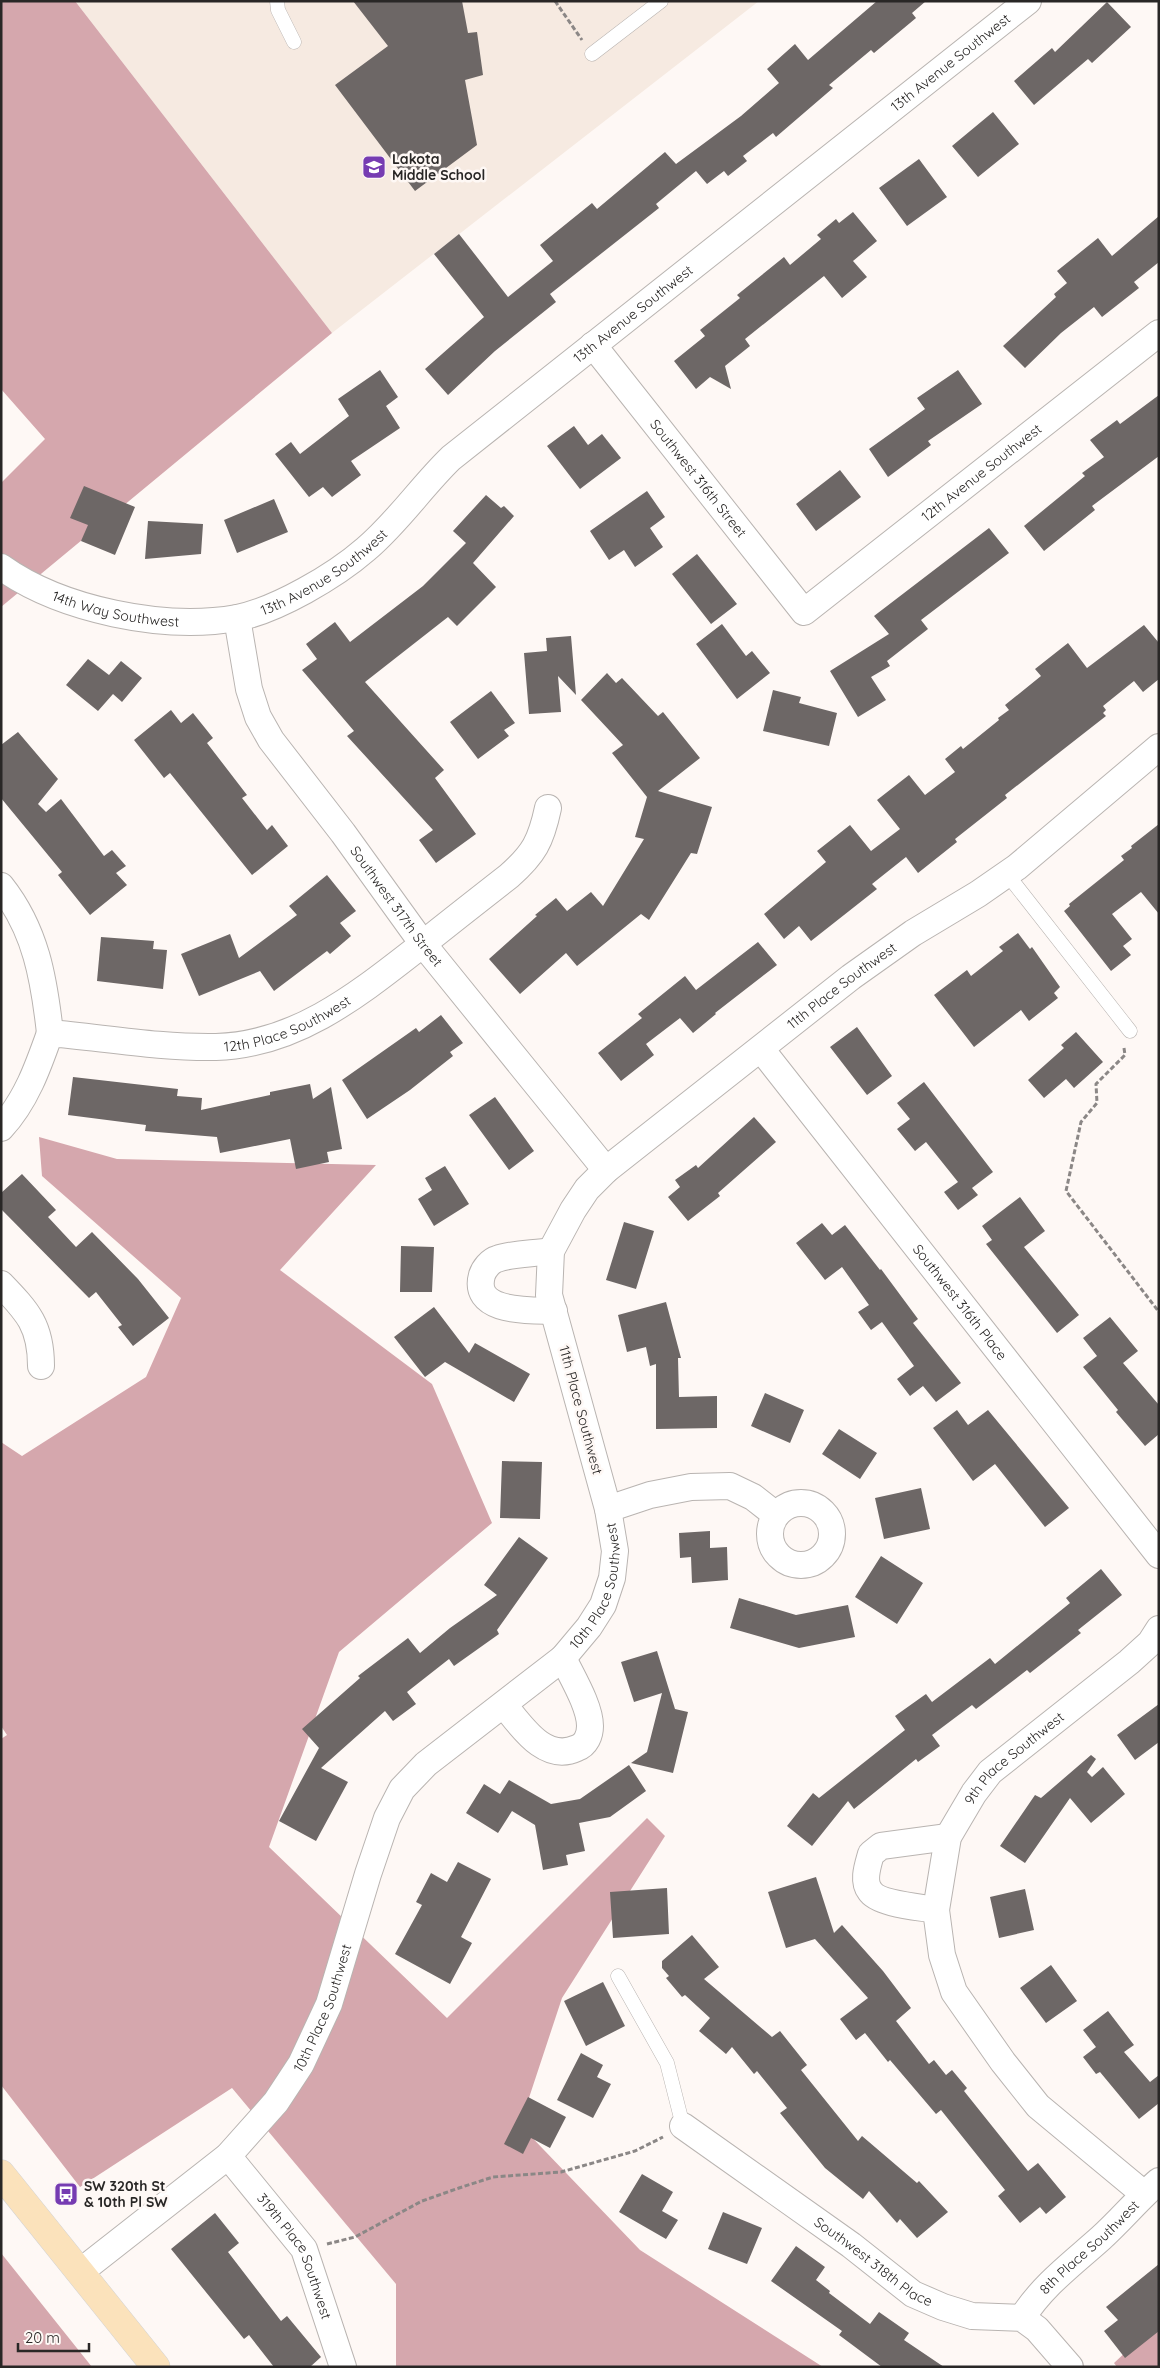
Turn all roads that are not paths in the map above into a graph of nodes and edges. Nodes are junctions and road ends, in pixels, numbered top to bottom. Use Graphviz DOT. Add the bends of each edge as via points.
graph roads {
  1 [pos="276,1"];
  2 [pos="661,1"];
  3 [pos="1028,1"];
  4 [pos="294,42"];
  5 [pos="592,54"];
  6 [pos="1159,333"];
  7 [pos="593,345"];
  8 [pos="1,567"];
  9 [pos="804,612"];
  10 [pos="237,618"];
  11 [pos="1159,747"];
  12 [pos="548,808"];
  13 [pos="1007,874"];
  14 [pos="1,886"];
  15 [pos="423,944"];
  16 [pos="50,1033"];
  17 [pos="1126,1036"];
  18 [pos="762,1049"];
  19 [pos="1,1128"];
  20 [pos="606,1170"];
  21 [pos="551,1251"];
  22 [pos="1,1284"];
  23 [pos="554,1311"];
  24 [pos="42,1366"];
  25 [pos="608,1509"];
  26 [pos="776,1515"];
  27 [pos="1159,1555"];
  28 [pos="1156,1640"];
  29 [pos="563,1658"];
  30 [pos="504,1705"];
  31 [pos="948,1838"];
  32 [pos="936,1910"];
  33 [pos="618,1976"];
  34 [pos="683,2126"];
  35 [pos="228,2156"];
  36 [pos="1,2174"];
  37 [pos="1151,2188"];
  38 [pos="80,2272"];
  39 [pos="1022,2318"];
  40 [pos="156,2367"];
  41 [pos="343,2367"];
  42 [pos="1070,2367"];
  1 -- 4 [label="lane"];
  2 -- 5 [label="lane"];
  3 -- 7 [label="street, 13th Avenue Southwest"];
  6 -- 9 [label="street, 12th Avenue Southwest"];
  7 -- 9 [label="street, Southwest 316th Street"];
  7 -- 10 [label="street, 13th Avenue Southwest" via="451,458 407,509 365,550 312,587"];
  8 -- 10 [label="street, 14th Way Southwest" via="56,598 102,610 144,618"];
  10 -- 15 [label="street, Southwest 317th Street" via="249,689 258,717 271,740 343,832"];
  11 -- 13 [label="street, 11th Place Southwest"];
  12 -- 15 [label="street, 12th Place Southwest" via="539,842 528,858"];
  13 -- 17 [label="lane"];
  13 -- 18 [label="street, 11th Place Southwest" via="913,932"];
  14 -- 16 [label="street" via="14,902 38,956"];
  15 -- 16 [label="street, 12th Place Southwest" via="336,1008 306,1025 275,1036 217,1047"];
  15 -- 20 [label="street, Southwest 317th Street"];
  16 -- 19 [label="street" via="34,1078"];
  18 -- 20 [label="street, 11th Place Southwest"];
  18 -- 27 [label="street, Southwest 316th Place"];
  20 -- 21 [label="street, 11th Place Southwest" via="573,1210"];
  21 -- 23 [label="street, 11th Place Southwest" via="549,1295"];
  21 -- 23 [label="street" via="496,1259 485,1268 481,1286 485,1295 504,1309"];
  22 -- 24 [label="street" via="33,1323 41,1343"];
  23 -- 25 [label="street, 11th Place Southwest"];
  25 -- 26 [label="street" via="691,1486 730,1486 753,1496"];
  25 -- 29 [label="street, 10th Place Southwest" via="615,1551 612,1578 589,1627"];
  28 -- 31 [label="street, 9th Place Southwest" via="990,1772"];
  29 -- 30 [label="street, 10th Place Southwest"];
  29 -- 30 [label="street, 10th Place Southwest" via="589,1716 588,1740 579,1748 555,1752 547,1748 531,1738"];
  30 -- 35 [label="street, 10th Place Southwest" via="426,1764 402,1789 387,1818 329,2004 301,2064 276,2102"];
  31 -- 32 [label="street, 9th Place Southwest"];
  31 -- 32 [label="street" via="881,1846 871,1854 866,1875 869,1891 880,1899"];
  32 -- 37 [label="street, 9th Place Southwest" via="942,1955 954,1992 997,2055 1038,2106"];
  33 -- 34 [label="lane" via="668,2063"];
  34 -- 39 [label="street, Southwest 318th Place" via="851,2245 913,2294 943,2308 972,2316"];
  35 -- 38 [label="street, 10th Place Southwest"];
  35 -- 41 [label="street, 319th Place Southwest" via="304,2249"];
  36 -- 38 [label="main road"];
  37 -- 39 [label="street, 8th Place Southwest" via="1102,2238 1035,2297"];
  38 -- 40 [label="main road"];
  39 -- 42 [label="street" via="1037,2329"];
}
